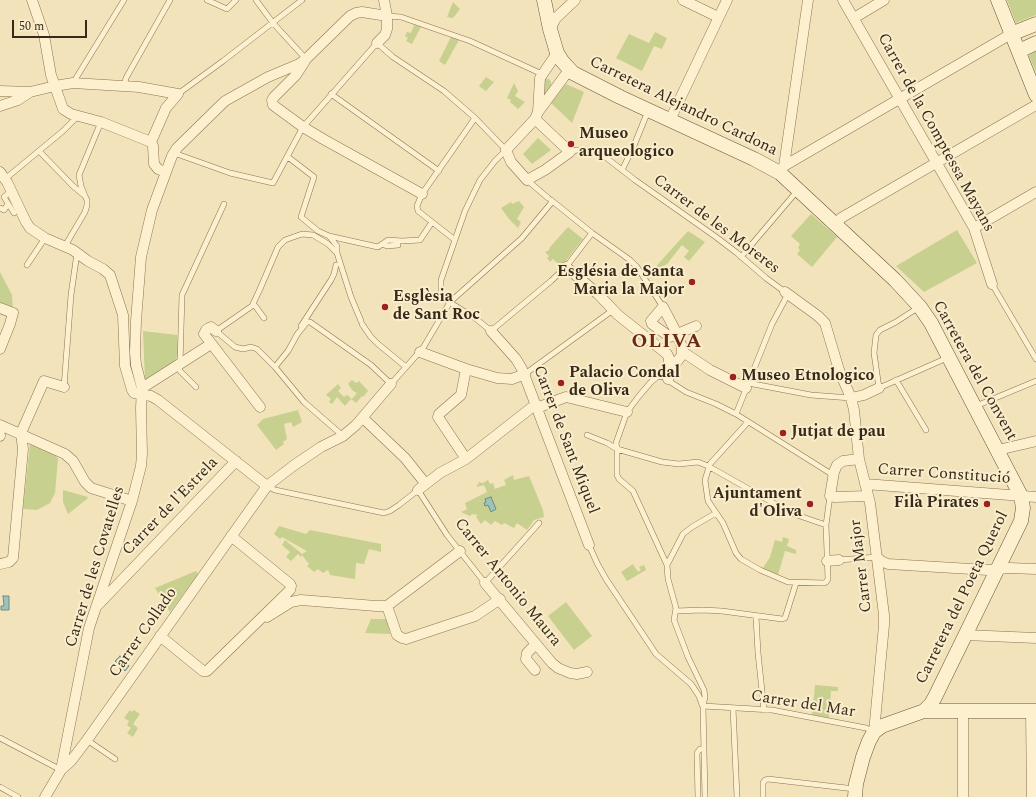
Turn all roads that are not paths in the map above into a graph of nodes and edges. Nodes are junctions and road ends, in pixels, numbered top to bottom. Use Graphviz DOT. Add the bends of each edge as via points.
graph roads {
  1 [pos="32,0"];
  2 [pos="124,0"];
  3 [pos="170,0"];
  4 [pos="207,0"];
  5 [pos="236,0"];
  6 [pos="256,0"];
  7 [pos="302,0"];
  8 [pos="384,0"];
  9 [pos="544,0"];
  10 [pos="575,0"];
  11 [pos="683,0"];
  12 [pos="727,0"];
  13 [pos="808,0"];
  14 [pos="843,0"];
  15 [pos="884,0"];
  16 [pos="998,0"];
  17 [pos="387,16"];
  18 [pos="718,17"];
  19 [pos="854,18"];
  20 [pos="274,23"];
  21 [pos="1036,24"];
  22 [pos="550,29"];
  23 [pos="1011,34"];
  24 [pos="377,43"];
  25 [pos="1036,43"];
  26 [pos="1019,51"];
  27 [pos="557,53"];
  28 [pos="306,60"];
  29 [pos="569,70"];
  30 [pos="542,74"];
  31 [pos="561,81"];
  32 [pos="73,83"];
  33 [pos="54,86"];
  34 [pos="124,86"];
  35 [pos="0,91"];
  36 [pos="30,92"];
  37 [pos="178,94"];
  38 [pos="332,94"];
  39 [pos="1036,95"];
  40 [pos="899,98"];
  41 [pos="1036,105"];
  42 [pos="0,106"];
  43 [pos="648,110"];
  44 [pos="79,116"];
  45 [pos="536,116"];
  46 [pos="475,118"];
  47 [pos="670,120"];
  48 [pos="101,122"];
  49 [pos="303,127"];
  50 [pos="151,142"];
  51 [pos="506,150"];
  52 [pos="39,151"];
  53 [pos="570,152"];
  54 [pos="174,153"];
  55 [pos="288,157"];
  56 [pos="936,162"];
  57 [pos="782,169"];
  58 [pos="622,170"];
  59 [pos="439,171"];
  60 [pos="166,172"];
  61 [pos="3,176"];
  62 [pos="527,180"];
  63 [pos="799,190"];
  64 [pos="11,191"];
  65 [pos="1036,192"];
  66 [pos="422,194"];
  67 [pos="85,196"];
  68 [pos="550,200"];
  69 [pos="8,204"];
  70 [pos="224,204"];
  71 [pos="0,208"];
  72 [pos="14,213"];
  73 [pos="432,222"];
  74 [pos="836,224"];
  75 [pos="974,228"];
  76 [pos="592,233"];
  77 [pos="329,236"];
  78 [pos="46,238"];
  79 [pos="455,240"];
  80 [pos="382,244"];
  81 [pos="65,246"];
  82 [pos="398,246"];
  83 [pos="77,253"];
  84 [pos="337,253"];
  85 [pos="741,257"];
  86 [pos="27,265"];
  87 [pos="336,265"];
  88 [pos="566,267"];
  89 [pos="992,284"];
  90 [pos="787,293"];
  91 [pos="450,302"];
  92 [pos="253,304"];
  93 [pos="663,307"];
  94 [pos="920,307"];
  95 [pos="0,308"];
  96 [pos="613,310"];
  97 [pos="264,318"];
  98 [pos="696,326"];
  99 [pos="216,331"];
  100 [pos="491,331"];
  101 [pos="677,334"];
  102 [pos="296,336"];
  103 [pos="211,344"];
  104 [pos="0,349"];
  105 [pos="420,352"];
  106 [pos="683,352"];
  107 [pos="949,357"];
  108 [pos="1036,359"];
  109 [pos="178,365"];
  110 [pos="406,366"];
  111 [pos="275,367"];
  112 [pos="466,369"];
  113 [pos="525,374"];
  114 [pos="668,376"];
  115 [pos="896,380"];
  116 [pos="1036,381"];
  117 [pos="392,384"];
  118 [pos="747,386"];
  119 [pos="64,387"];
  120 [pos="196,387"];
  121 [pos="879,388"];
  122 [pos="142,391"];
  123 [pos="851,398"];
  124 [pos="537,407"];
  125 [pos="975,407"];
  126 [pos="260,408"];
  127 [pos="627,412"];
  128 [pos="736,414"];
  129 [pos="363,418"];
  130 [pos="748,422"];
  131 [pos="0,425"];
  132 [pos="926,430"];
  133 [pos="21,433"];
  134 [pos="587,435"];
  135 [pos="343,436"];
  136 [pos="1036,441"];
  137 [pos="617,449"];
  138 [pos="998,450"];
  139 [pos="466,459"];
  140 [pos="859,459"];
  141 [pos="236,461"];
  142 [pos="708,466"];
  143 [pos="833,475"];
  144 [pos="865,484"];
  145 [pos="267,486"];
  146 [pos="422,486"];
  147 [pos="830,496"];
  148 [pos="868,496"];
  149 [pos="1021,496"];
  150 [pos="1036,497"];
  151 [pos="132,501"];
  152 [pos="716,513"];
  153 [pos="539,523"];
  154 [pos="826,525"];
  155 [pos="231,536"];
  156 [pos="589,545"];
  157 [pos="460,551"];
  158 [pos="877,557"];
  159 [pos="839,560"];
  160 [pos="827,561"];
  161 [pos="0,564"];
  162 [pos="667,565"];
  163 [pos="998,569"];
  164 [pos="1036,569"];
  165 [pos="485,583"];
  166 [pos="796,583"];
  167 [pos="500,599"];
  168 [pos="386,606"];
  169 [pos="95,608"];
  170 [pos="676,611"];
  171 [pos="756,617"];
  172 [pos="260,620"];
  173 [pos="965,635"];
  174 [pos="160,636"];
  175 [pos="1036,638"];
  176 [pos="536,644"];
  177 [pos="535,670"];
  178 [pos="587,672"];
  179 [pos="702,706"];
  180 [pos="733,708"];
  181 [pos="764,710"];
  182 [pos="924,711"];
  183 [pos="962,711"];
  184 [pos="1033,711"];
  185 [pos="874,732"];
  186 [pos="0,738"];
  187 [pos="87,740"];
  188 [pos="703,748"];
  189 [pos="115,759"];
  190 [pos="61,770"];
  191 [pos="0,787"];
  192 [pos="855,793"];
  193 [pos="18,797"];
  194 [pos="45,797"];
  195 [pos="698,797"];
  196 [pos="705,797"];
  197 [pos="736,797"];
  198 [pos="763,797"];
  199 [pos="962,797"];
  200 [pos="1032,797"];
  1 -- 33 [label="street" via="46,39"];
  2 -- 32 [label="lane"];
  3 -- 34 [label="lane" via="126,78"];
  4 -- 5 [label="lane" via="227,9"];
  6 -- 20 [label="lane"];
  7 -- 20 [label="lane"];
  8 -- 17 [label="street"];
  9 -- 22 [label="main road, Carretera Alejandro Cardona"];
  10 -- 22 [label="street" via="556,18"];
  11 -- 18 [label="street"];
  12 -- 18 [label="street"];
  13 -- 57 [label="street"];
  14 -- 19 [label="street, Carrer de la Comptessa Mayans"];
  15 -- 19 [label="street"];
  16 -- 23 [label="main road"];
  17 -- 24 [label="street" via="387,32"];
  17 -- 28 [label="street" via="362,12 353,14"];
  17 -- 30 [label="lane" via="401,17 470,41"];
  18 -- 47 [label="street"];
  19 -- 40 [label="street, Carrer de la Comptessa Mayans"];
  20 -- 28 [label="lane"];
  20 -- 37 [label="lane"];
  21 -- 23 [label="main road"];
  22 -- 27 [label="main road, Carretera Alejandro Cardona"];
  23 -- 26 [label="main road"];
  23 -- 40 [label="street"];
  24 -- 38 [label="lane"];
  24 -- 46 [label="lane" via="393,58 440,88"];
  25 -- 26 [label="main road"];
  26 -- 39 [label="main road"];
  27 -- 29 [label="main road, Carretera Alejandro Cardona"];
  27 -- 30 [label="street"];
  28 -- 49 [label="street" via="296,75 272,100 273,104"];
  28 -- 54 [label="street, Carrer de les Covatelles" via="225,101"];
  29 -- 31 [label="street"];
  29 -- 43 [label="main road, Carretera Alejandro Cardona"];
  30 -- 31 [label="street" via="550,74"];
  30 -- 45 [label="street"];
  31 -- 45 [label="street"];
  32 -- 33 [label="street"];
  32 -- 34 [label="street"];
  33 -- 36 [label="street"];
  33 -- 44 [label="street" via="63,109"];
  34 -- 37 [label="street"];
  35 -- 36 [label="street"];
  36 -- 42 [label="street" via="18,100"];
  37 -- 50 [label="street" via="166,108"];
  38 -- 49 [label="lane"];
  38 -- 59 [label="lane"];
  40 -- 56 [label="street, Carrer de la Comptessa Mayans"];
  40 -- 57 [label="street"];
  41 -- 56 [label="street"];
  43 -- 47 [label="main road, Carretera Alejandro Cardona"];
  43 -- 58 [label="lane"];
  44 -- 48 [label="street"];
  44 -- 52 [label="lane"];
  45 -- 51 [label="street"];
  45 -- 53 [label="street"];
  46 -- 51 [label="lane"];
  46 -- 59 [label="lane"];
  47 -- 57 [label="main road, Carretera Alejandro Cardona" via="747,156"];
  48 -- 50 [label="street"];
  48 -- 67 [label="lane" via="79,175"];
  49 -- 55 [label="lane"];
  49 -- 66 [label="street"];
  50 -- 60 [label="street" via="154,164"];
  51 -- 62 [label="street"];
  51 -- 79 [label="lane" via="476,187"];
  52 -- 61 [label="lane"];
  52 -- 67 [label="lane"];
  53 -- 58 [label="lane, Carrer de les Moreres" via="583,149 595,151"];
  53 -- 62 [label="street"];
  54 -- 55 [label="lane" via="272,184"];
  54 -- 60 [label="street, Carrer de les Covatelles"];
  55 -- 77 [label="lane" via="313,175 314,179 301,217 318,231"];
  56 -- 74 [label="street" via="841,218"];
  56 -- 75 [label="street, Carrer de la Comptessa Mayans"];
  57 -- 63 [label="main road, Carretera del Convent"];
  58 -- 85 [label="lane, Carrer de les Moreres"];
  59 -- 66 [label="lane"];
  60 -- 122 [label="street, Carrer de les Covatelles" via="148,225 141,257 135,352"];
  61 -- 64 [label="street"];
  62 -- 68 [label="lane"];
  63 -- 74 [label="main road, Carretera del Convent"];
  63 -- 85 [label="lane"];
  64 -- 69 [label="lane" via="4,197"];
  64 -- 78 [label="street" via="26,222 32,230"];
  65 -- 75 [label="street"];
  66 -- 73 [label="lane" via="418,211"];
  67 -- 81 [label="lane" via="87,209"];
  68 -- 76 [label="lane"];
  68 -- 91 [label="lane" via="522,238"];
  69 -- 71 [label="lane" via="4,210"];
  69 -- 72 [label="lane"];
  70 -- 109 [label="lane" via="182,295"];
  73 -- 79 [label="lane"];
  73 -- 80 [label="lane" via="420,240 388,240"];
  74 -- 94 [label="main road, Carretera del Convent"];
  75 -- 89 [label="street, Carrer de la Comptessa Mayans"];
  76 -- 88 [label="lane"];
  76 -- 93 [label="lane" via="634,264"];
  77 -- 80 [label="lane" via="378,247"];
  77 -- 84 [label="lane" via="337,246"];
  78 -- 81 [label="street"];
  78 -- 86 [label="lane"];
  79 -- 91 [label="lane" via="440,290"];
  80 -- 82 [label="lane"];
  81 -- 83 [label="street"];
  83 -- 119 [label="lane" via="70,299"];
  83 -- 122 [label="street" via="103,269 112,279 122,315 126,372 134,393"];
  84 -- 92 [label="lane" via="313,235 302,234 285,240 278,246"];
  84 -- 110 [label="lane" via="351,297 371,337"];
  85 -- 90 [label="lane, Carrer de les Moreres"];
  87 -- 102 [label="lane" via="331,280"];
  88 -- 96 [label="street"];
  88 -- 100 [label="lane"];
  89 -- 108 [label="lane"];
  90 -- 118 [label="lane"];
  90 -- 123 [label="street, Carrer Major" via="825,323 839,370"];
  91 -- 100 [label="lane"];
  91 -- 105 [label="lane"];
  92 -- 97 [label="lane"];
  92 -- 99 [label="lane"];
  93 -- 101 [label="street"];
  93 -- 101 [label="street" via="652,319 652,324 670,337"];
  94 -- 107 [label="main road, Carretera del Convent"];
  94 -- 121 [label="lane" via="876,334 874,352"];
  95 -- 104 [label="street" via="13,313"];
  96 -- 113 [label="lane"];
  96 -- 114 [label="street" via="667,354"];
  98 -- 101 [label="street"];
  99 -- 103 [label="street" via="212,327 208,328 204,334"];
  99 -- 111 [label="lane" via="235,347 257,349"];
  100 -- 113 [label="street, Carrer de Sant Miquel" via="516,359"];
  101 -- 106 [label="street"];
  102 -- 111 [label="lane"];
  102 -- 117 [label="lane" via="307,322 310,322 371,365"];
  103 -- 109 [label="street"];
  103 -- 126 [label="street"];
  105 -- 110 [label="lane"];
  105 -- 112 [label="street"];
  106 -- 114 [label="street"];
  106 -- 118 [label="street" via="710,370"];
  107 -- 115 [label="lane"];
  107 -- 125 [label="main road, Carretera del Convent"];
  109 -- 120 [label="lane" via="181,372"];
  109 -- 122 [label="street"];
  110 -- 117 [label="lane"];
  111 -- 135 [label="lane" via="304,402"];
  112 -- 113 [label="street" via="506,379"];
  112 -- 139 [label="street" via="461,395 438,416"];
  113 -- 124 [label="street, Carrer de Sant Miquel"];
  114 -- 127 [label="lane" via="657,377 651,382"];
  114 -- 128 [label="lane" via="672,383 686,392"];
  115 -- 121 [label="lane"];
  115 -- 132 [label="lane"];
  116 -- 125 [label="lane"];
  117 -- 129 [label="street, Carrer Collado"];
  118 -- 123 [label="lane"];
  118 -- 128 [label="lane"];
  119 -- 133 [label="street" via="44,381"];
  121 -- 123 [label="street"];
  122 -- 141 [label="street" via="154,397"];
  122 -- 151 [label="street, Carrer de les Covatelles" via="142,454"];
  123 -- 140 [label="street, Carrer Major"];
  124 -- 127 [label="street" via="568,397"];
  124 -- 139 [label="street" via="528,410"];
  124 -- 156 [label="street, Carrer de Sant Miquel"];
  125 -- 138 [label="main road, Carretera del Convent"];
  127 -- 137 [label="lane" via="616,443"];
  128 -- 130 [label="lane"];
  129 -- 135 [label="street, Carrer Collado"];
  129 -- 146 [label="street" via="402,455"];
  130 -- 142 [label="lane"];
  130 -- 143 [label="lane"];
  131 -- 133 [label="street"];
  133 -- 151 [label="street" via="65,454 73,461 91,488"];
  133 -- 161 [label="street" via="23,449 13,558"];
  134 -- 137 [label="lane"];
  135 -- 145 [label="street, Carrer Collado" via="307,456"];
  136 -- 138 [label="street"];
  137 -- 142 [label="lane" via="667,463 698,462"];
  137 -- 162 [label="lane" via="618,478 632,491"];
  138 -- 149 [label="main road, Carretera del Convent"];
  139 -- 146 [label="street"];
  140 -- 143 [label="street" via="840,463"];
  140 -- 144 [label="street, Carrer Major"];
  141 -- 145 [label="street"];
  141 -- 169 [label="street, Carrer de l'Estrela"];
  142 -- 152 [label="lane" via="704,483 708,501"];
  142 -- 154 [label="lane" via="791,513"];
  143 -- 147 [label="street"];
  144 -- 148 [label="street, Carrer Major"];
  144 -- 149 [label="street, Carrer Constitució"];
  145 -- 146 [label="lane" via="275,490 384,513 399,505"];
  145 -- 155 [label="street, Carrer Collado"];
  146 -- 157 [label="lane, Carrer Antonio Maura" via="447,535"];
  147 -- 148 [label="street"];
  147 -- 154 [label="lane"];
  148 -- 158 [label="street, Carrer Major"];
  149 -- 150 [label="street, Carrer Constitució"];
  149 -- 163 [label="main road, Carretera del Poeta Querol" via="1022,517"];
  151 -- 169 [label="street, Carrer de les Covatelles"];
  152 -- 162 [label="lane" via="683,534"];
  152 -- 166 [label="lane" via="741,559 768,574"];
  153 -- 165 [label="lane"];
  154 -- 160 [label="lane"];
  155 -- 172 [label="street" via="291,586"];
  155 -- 174 [label="street, Carrer Collado"];
  156 -- 179 [label="lane" via="606,579 656,654 691,684"];
  157 -- 165 [label="lane, Carrer Antonio Maura"];
  157 -- 168 [label="street"];
  158 -- 159 [label="lane"];
  158 -- 163 [label="street" via="888,564"];
  158 -- 185 [label="street, Carrer Major" via="884,622"];
  159 -- 160 [label="street"];
  160 -- 166 [label="lane" via="826,582"];
  162 -- 170 [label="lane"];
  163 -- 164 [label="street"];
  163 -- 173 [label="main road, Carretera del Poeta Querol"];
  165 -- 167 [label="street, Carrer Antonio Maura"];
  166 -- 171 [label="lane" via="785,618"];
  167 -- 168 [label="street" via="478,614 406,639 397,635"];
  167 -- 176 [label="street, Carrer Antonio Maura"];
  168 -- 172 [label="street" via="301,600 291,602"];
  169 -- 190 [label="street, Carrer de les Covatelles" via="87,634"];
  170 -- 171 [label="lane" via="732,612"];
  170 -- 179 [label="lane" via="675,622 704,690"];
  171 -- 181 [label="lane"];
  172 -- 174 [label="street" via="207,671 203,671"];
  173 -- 175 [label="street"];
  173 -- 182 [label="main road, Carretera del Poeta Querol" via="935,696"];
  174 -- 187 [label="street, Carrer Collado"];
  176 -- 177 [label="street" via="527,653 526,659"];
  176 -- 178 [label="street, Carrer Antonio Maura" via="552,663 563,671 570,674"];
  179 -- 180 [label="lane, Carrer del Mar"];
  179 -- 188 [label="lane"];
  180 -- 181 [label="lane, Carrer del Mar"];
  180 -- 197 [label="lane"];
  181 -- 185 [label="lane, Carrer del Mar" via="866,728"];
  182 -- 183 [label="main road"];
  182 -- 185 [label="main road" via="882,726"];
  183 -- 184 [label="main road"];
  183 -- 199 [label="street"];
  184 -- 200 [label="street"];
  185 -- 192 [label="main road" via="863,757"];
  186 -- 190 [label="lane"];
  187 -- 189 [label="lane"];
  187 -- 190 [label="street, Carrer Collado"];
  188 -- 195 [label="lane" via="697,753"];
  188 -- 196 [label="lane"];
  190 -- 194 [label="street, Carrer Collado"];
  191 -- 193 [label="lane"];
  192 -- 198 [label="lane" via="768,779 763,783"];
}
